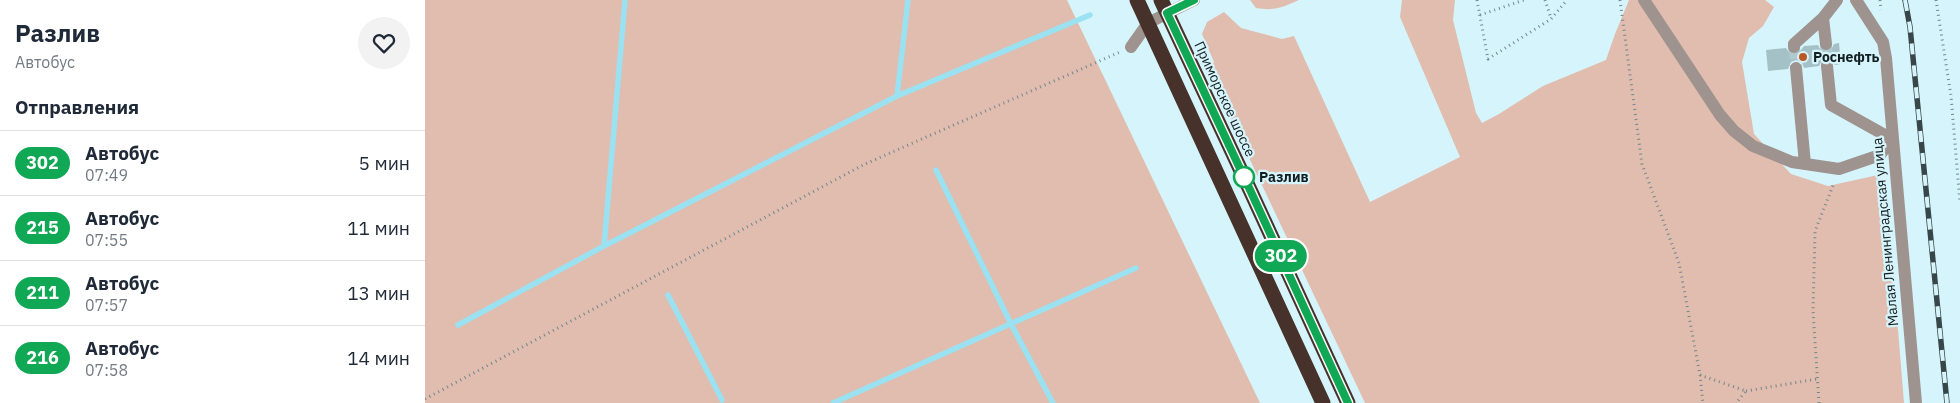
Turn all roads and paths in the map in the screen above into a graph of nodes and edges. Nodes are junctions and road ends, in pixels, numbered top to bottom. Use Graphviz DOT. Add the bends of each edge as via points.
graph roads {
  1 [pos="1137,0"];
  2 [pos="1194,0"];
  3 [pos="1477,0"];
  4 [pos="1524,0"];
  5 [pos="1545,0"];
  6 [pos="1567,0"];
  7 [pos="1620,0"];
  8 [pos="1645,0"];
  9 [pos="1837,0"];
  10 [pos="1856,0"];
  11 [pos="1936,0"];
  12 [pos="1164,7"];
  13 [pos="1480,15"];
  14 [pos="1823,18"];
  15 [pos="1551,19"];
  16 [pos="1148,22"];
  17 [pos="1826,44"];
  18 [pos="1131,47"];
  19 [pos="1794,47"];
  20 [pos="1827,66"];
  21 [pos="1796,68"];
  22 [pos="1892,139"];
  23 [pos="1805,164"];
  24 [pos="1839,169"];
  25 [pos="1960,203"];
  26 [pos="1701,375"];
  27 [pos="1817,379"];
  28 [pos="1745,392"];
  29 [pos="425,399"];
  30 [pos="1323,403"];
  31 [pos="1348,403"];
  32 [pos="1703,403"];
  33 [pos="1736,403"];
  34 [pos="1819,403"];
  35 [pos="1916,403"];
  1 -- 16 [label="highway"];
  2 -- 12 [label="street"];
  3 -- 13 [label="path"];
  4 -- 13 [label="path"];
  5 -- 15 [label="path"];
  6 -- 15 [label="path"];
  7 -- 26 [label="path" via="1642,164 1679,263"];
  8 -- 23 [label="street" via="1734,131 1753,146"];
  9 -- 14 [label="street"];
  10 -- 22 [label="street, Малая Ленинградская улица" via="1883,42"];
  11 -- 25 [label="path" via="1951,96"];
  12 -- 16 [label="street"];
  12 -- 31 [label="highway, Приморское шоссе"];
  13 -- 15 [label="path" via="1488,59"];
  14 -- 17 [label="street"];
  14 -- 19 [label="street"];
  16 -- 18 [label="street"];
  16 -- 30 [label="highway"];
  18 -- 29 [label="path" via="865,164"];
  20 -- 22 [label="street" via="1831,105"];
  21 -- 23 [label="street"];
  22 -- 24 [label="street" via="1880,155"];
  22 -- 35 [label="street, Малая Ленинградская улица"];
  23 -- 24 [label="street"];
  24 -- 27 [label="path" via="1815,231 1813,312"];
  26 -- 28 [label="path"];
  26 -- 32 [label="path"];
  27 -- 28 [label="path"];
  27 -- 34 [label="path"];
  28 -- 33 [label="path"];
}
